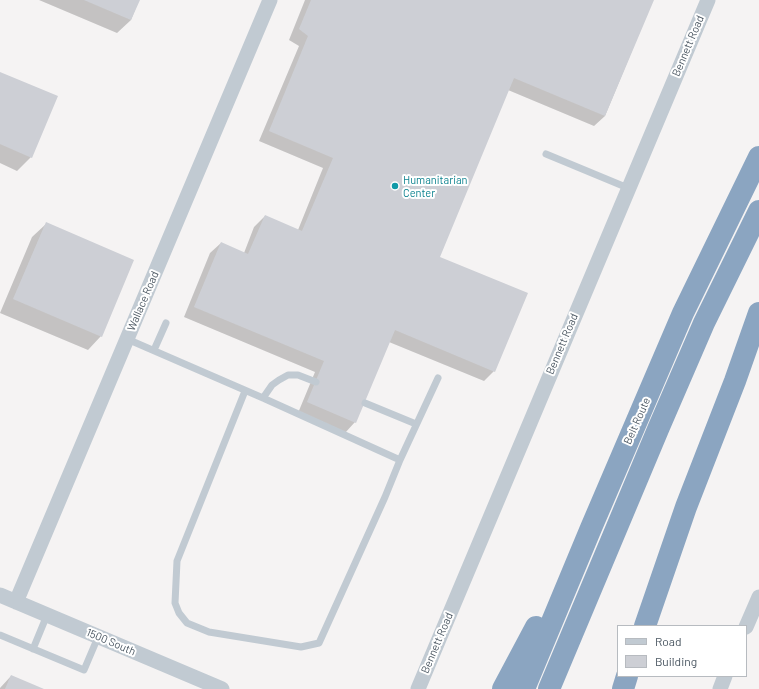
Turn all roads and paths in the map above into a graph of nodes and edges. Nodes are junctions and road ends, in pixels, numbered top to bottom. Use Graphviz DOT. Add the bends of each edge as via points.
graph roads {
  1 [pos="270,0"];
  2 [pos="708,0"];
  3 [pos="546,154"];
  4 [pos="759,157"];
  5 [pos="628,188"];
  6 [pos="759,211"];
  7 [pos="759,313"];
  8 [pos="166,323"];
  9 [pos="127,339"];
  10 [pos="154,350"];
  11 [pos="438,378"];
  12 [pos="316,382"];
  13 [pos="245,391"];
  14 [pos="263,398"];
  15 [pos="365,403"];
  16 [pos="416,424"];
  17 [pos="400,460"];
  18 [pos="591,528"];
  19 [pos="0,595"];
  20 [pos="759,597"];
  21 [pos="16,602"];
  22 [pos="47,615"];
  23 [pos="645,625"];
  24 [pos="747,625"];
  25 [pos="0,635"];
  26 [pos="98,637"];
  27 [pos="33,649"];
  28 [pos="627,677"];
  29 [pos="725,677"];
  30 [pos="222,689"];
  31 [pos="418,689"];
  32 [pos="503,689"];
  33 [pos="524,689"];
  34 [pos="550,689"];
  35 [pos="623,689"];
  36 [pos="720,689"];
  1 -- 9 [label="street, Wallace Road"];
  2 -- 5 [label="street, Bennett Road"];
  3 -- 5 [label="lane"];
  4 -- 18 [label="highway, Belt Route" via="683,314"];
  5 -- 31 [label="street, Bennett Road"];
  6 -- 34 [label="highway, Belt Route" via="701,330"];
  7 -- 23 [label="highway"];
  8 -- 10 [label="lane"];
  9 -- 10 [label="lane"];
  9 -- 21 [label="street, Wallace Road"];
  10 -- 13 [label="lane"];
  11 -- 16 [label="lane"];
  12 -- 14 [label="lane" via="298,375 288,376 272,385"];
  13 -- 14 [label="lane"];
  13 -- 17 [label="lane" via="177,561 175,603 186,623 209,632 301,647 319,643"];
  14 -- 17 [label="lane"];
  15 -- 16 [label="lane"];
  16 -- 17 [label="lane"];
  18 -- 32 [label="highway"];
  18 -- 33 [label="highway, Belt Route"];
  19 -- 21 [label="street, 1500 South"];
  20 -- 24 [label="street"];
  21 -- 22 [label="street, 1500 South"];
  22 -- 26 [label="street, 1500 South"];
  22 -- 27 [label="lane"];
  25 -- 27 [label="lane"];
  26 -- 27 [label="lane" via="84,670"];
  26 -- 30 [label="street, 1500 South"];
  28 -- 35 [label="highway"];
  29 -- 36 [label="street"];
}
